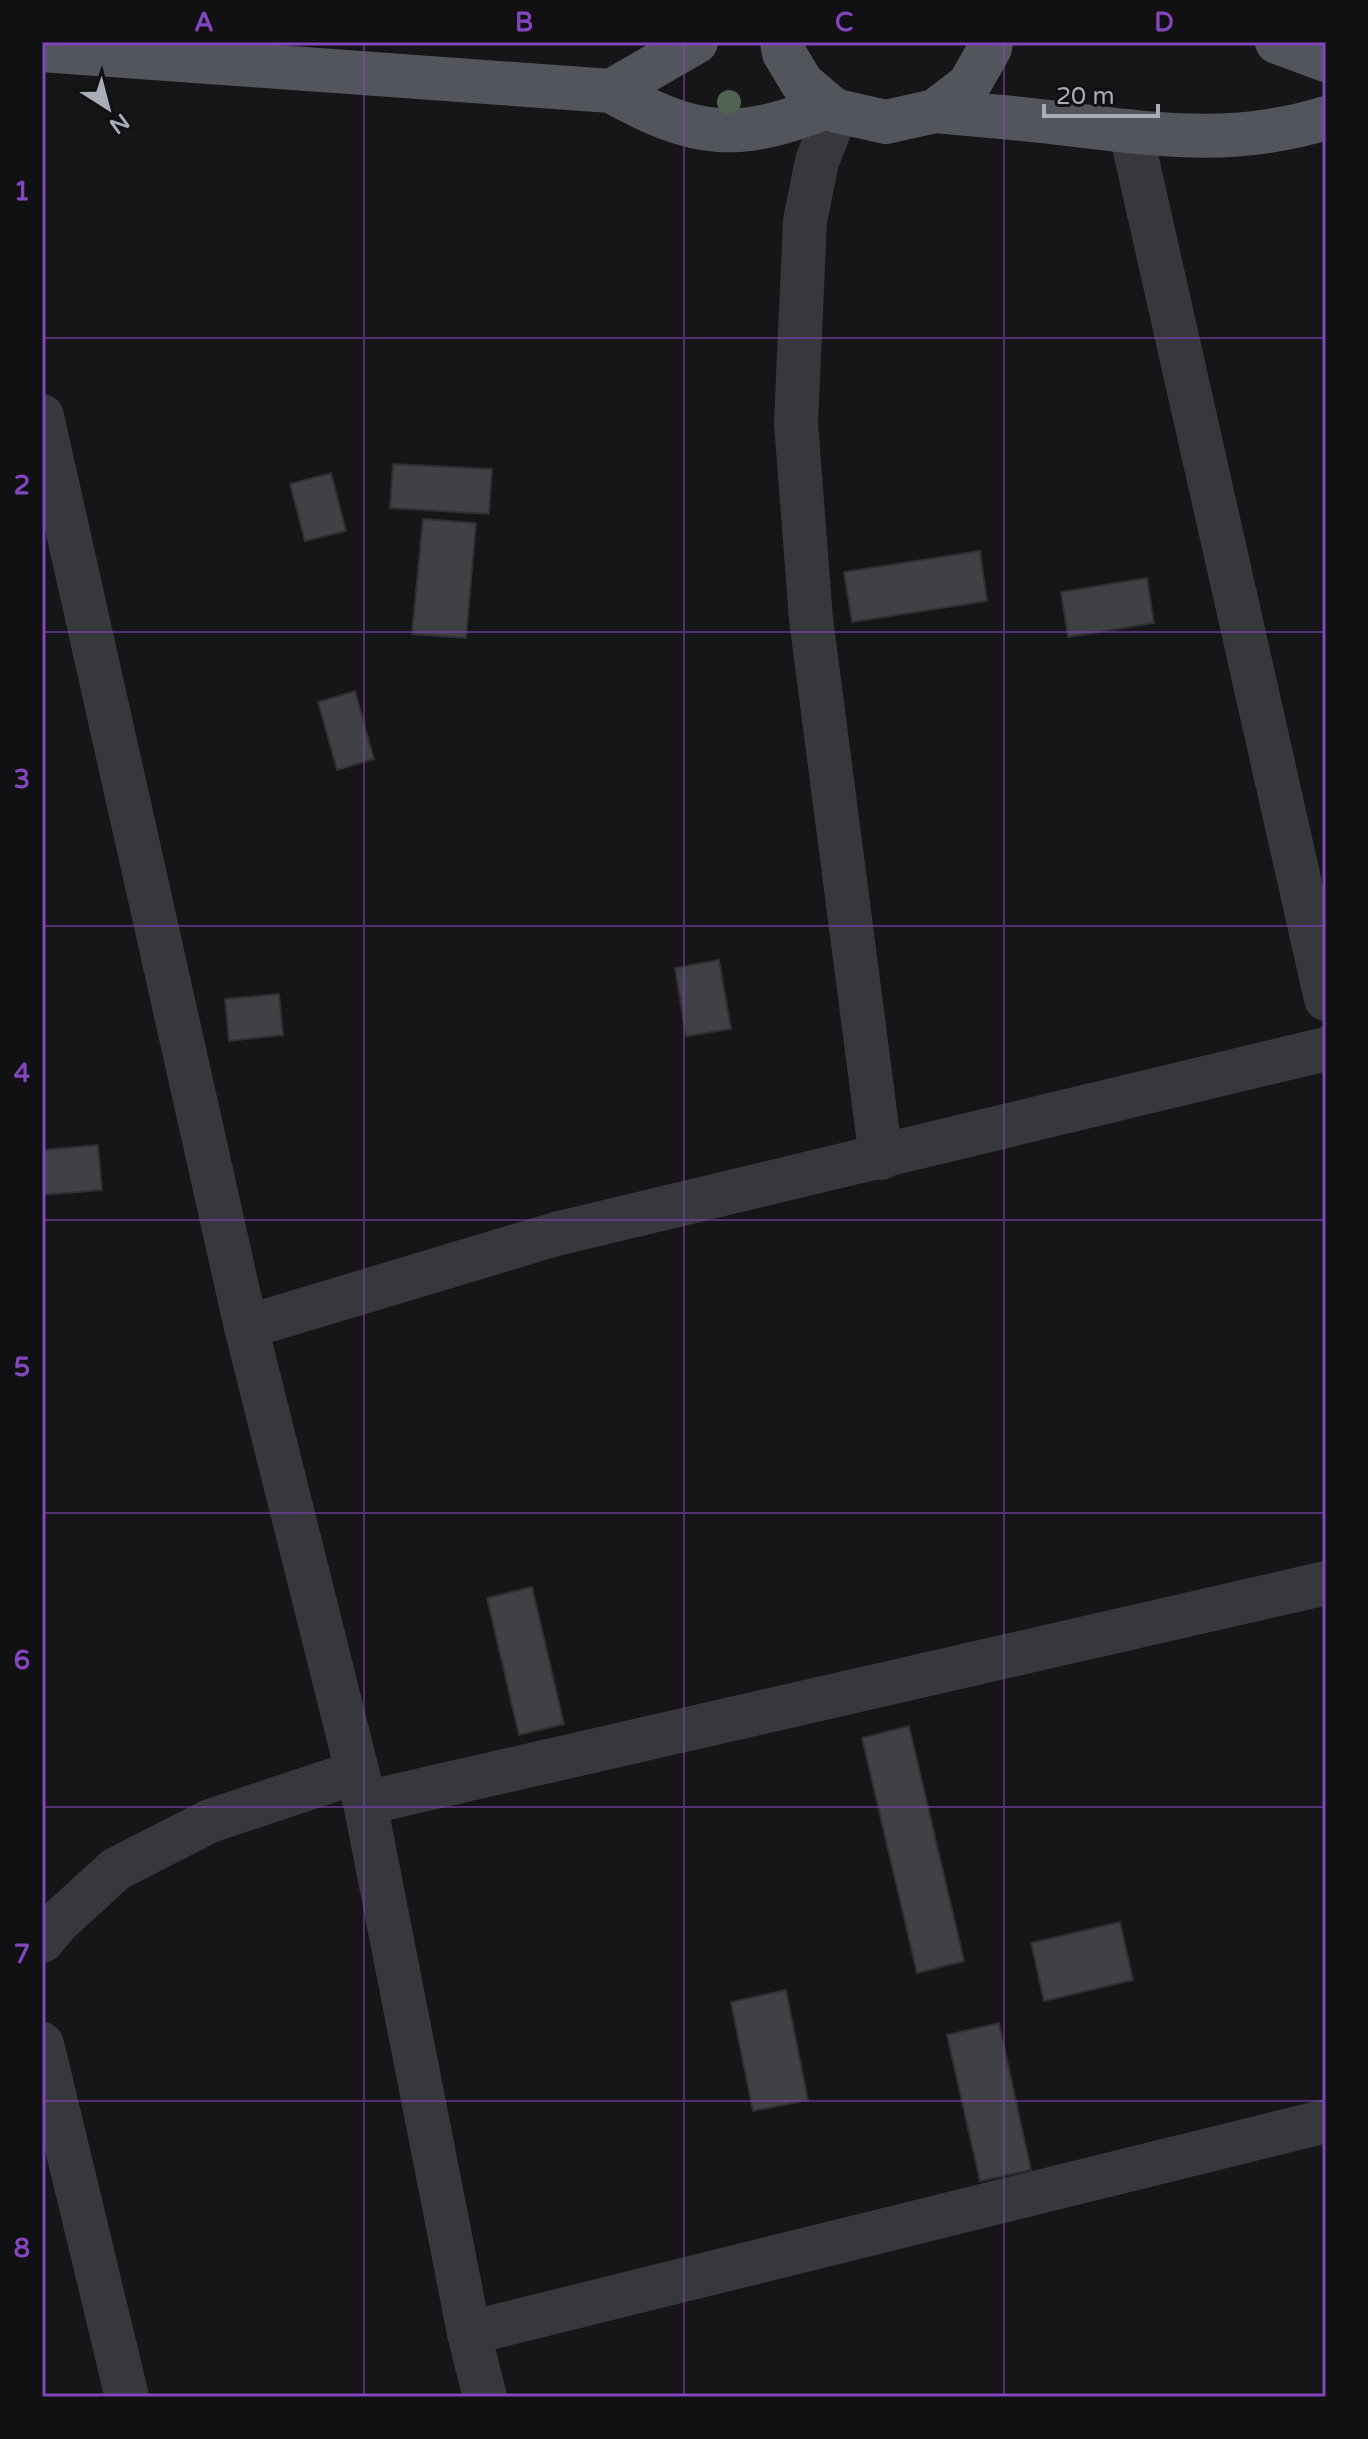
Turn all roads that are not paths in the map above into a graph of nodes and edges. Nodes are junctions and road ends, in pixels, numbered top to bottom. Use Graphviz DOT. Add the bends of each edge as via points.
graph roads {
  1 [pos="696,42"];
  2 [pos="782,42"];
  3 [pos="991,42"];
  4 [pos="1277,42"];
  5 [pos="42,50"];
  6 [pos="1326,60"];
  7 [pos="611,91"];
  8 [pos="833,109"];
  9 [pos="935,111"];
  10 [pos="1326,118"];
  11 [pos="1131,133"];
  12 [pos="44,440"];
  13 [pos="1326,999"];
  14 [pos="1326,1049"];
  15 [pos="881,1158"];
  16 [pos="246,1327"];
  17 [pos="1326,1583"];
  18 [pos="361,1787"];
  19 [pos="42,1941"];
  20 [pos="42,2044"];
  21 [pos="1326,2121"];
  22 [pos="469,2333"];
  23 [pos="127,2397"];
  24 [pos="485,2397"];
  1 -- 7 [label="main road"];
  2 -- 8 [label="main road" via="802,83"];
  3 -- 9 [label="main road" via="969,85"];
  4 -- 6 [label="main road"];
  5 -- 7 [label="main road"];
  7 -- 8 [label="main road" via="643,109 714,132 751,131"];
  8 -- 9 [label="main road" via="886,122"];
  8 -- 15 [label="street" via="805,221 796,423 811,619"];
  9 -- 11 [label="main road"];
  10 -- 11 [label="main road" via="1290,129 1212,137"];
  11 -- 13 [label="street"];
  12 -- 16 [label="street"];
  14 -- 15 [label="street"];
  15 -- 16 [label="street" via="556,1234"];
  16 -- 18 [label="street"];
  17 -- 18 [label="street"];
  18 -- 19 [label="street" via="210,1821 116,1869"];
  18 -- 22 [label="street"];
  20 -- 23 [label="street"];
  21 -- 22 [label="street"];
  22 -- 24 [label="street"];
}
